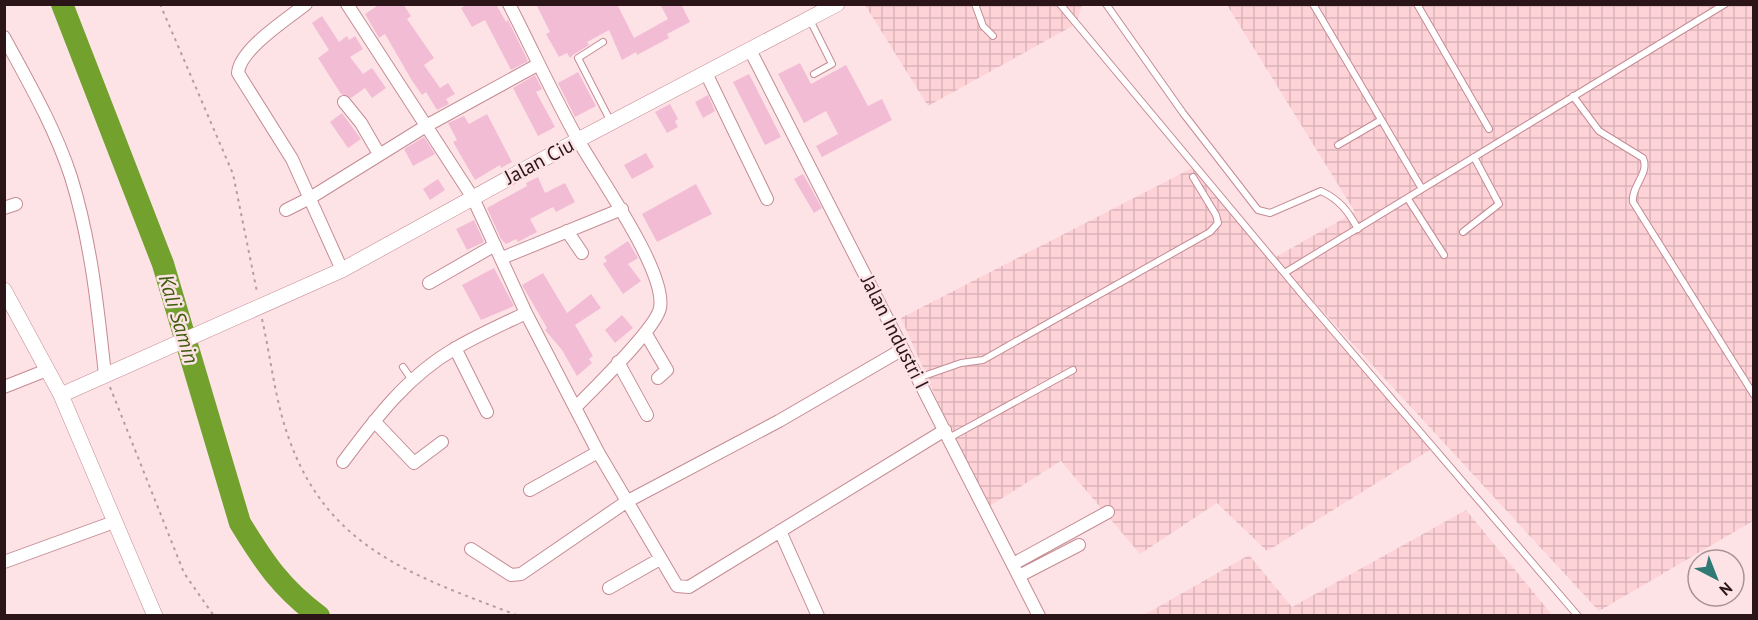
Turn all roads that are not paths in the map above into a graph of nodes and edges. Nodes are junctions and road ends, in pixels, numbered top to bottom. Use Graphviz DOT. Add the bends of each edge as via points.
graph roads {
  1 [pos="306,4"];
  2 [pos="346,4"];
  3 [pos="509,4"];
  4 [pos="837,4"];
  5 [pos="975,4"];
  6 [pos="1060,4"];
  7 [pos="1106,4"];
  8 [pos="1313,4"];
  9 [pos="1417,4"];
  10 [pos="1725,4"];
  11 [pos="810,19"];
  12 [pos="993,36"];
  13 [pos="4,37"];
  14 [pos="603,42"];
  15 [pos="750,50"];
  16 [pos="539,64"];
  17 [pos="706,73"];
  18 [pos="813,74"];
  19 [pos="1573,96"];
  20 [pos="344,102"];
  21 [pos="1381,120"];
  22 [pos="611,123"];
  23 [pos="426,126"];
  24 [pos="1489,129"];
  25 [pos="578,140"];
  26 [pos="1338,145"];
  27 [pos="379,154"];
  28 [pos="1474,157"];
  29 [pos="1193,177"];
  30 [pos="1422,189"];
  31 [pos="310,198"];
  32 [pos="472,198"];
  33 [pos="1408,199"];
  34 [pos="767,200"];
  35 [pos="622,209"];
  36 [pos="286,210"];
  37 [pos="1358,229"];
  38 [pos="567,231"];
  39 [pos="1463,232"];
  40 [pos="495,245"];
  41 [pos="582,253"];
  42 [pos="1444,255"];
  43 [pos="502,258"];
  44 [pos="342,270"];
  45 [pos="1286,272"];
  46 [pos="429,283"];
  47 [pos="4,290"];
  48 [pos="526,313"];
  49 [pos="646,334"];
  50 [pos="456,348"];
  51 [pos="903,349"];
  52 [pos="618,362"];
  53 [pos="403,367"];
  54 [pos="47,370"];
  55 [pos="1073,370"];
  56 [pos="105,375"];
  57 [pos="658,378"];
  58 [pos="918,378"];
  59 [pos="412,380"];
  60 [pos="4,387"];
  61 [pos="61,395"];
  62 [pos="1754,395"];
  63 [pos="575,408"];
  64 [pos="487,412"];
  65 [pos="647,415"];
  66 [pos="374,422"];
  67 [pos="947,434"];
  68 [pos="442,442"];
  69 [pos="598,452"];
  70 [pos="343,462"];
  71 [pos="530,490"];
  72 [pos="626,502"];
  73 [pos="1108,512"];
  74 [pos="114,522"];
  75 [pos="780,531"];
  76 [pos="1079,545"];
  77 [pos="471,549"];
  78 [pos="660,559"];
  79 [pos="4,562"];
  80 [pos="1016,570"];
  81 [pos="609,588"];
  82 [pos="155,615"];
  83 [pos="818,615"];
  84 [pos="1039,615"];
  85 [pos="1578,615"];
  1 -- 31 [label="street" via="247,52 239,63 238,73 287,149"];
  2 -- 23 [label="street"];
  3 -- 16 [label="street"];
  4 -- 11 [label="street, Jalan Ciu"];
  5 -- 12 [label="lane" via="983,26"];
  6 -- 45 [label="lane"];
  7 -- 37 [label="lane" via="1258,210 1270,213 1321,191 1344,206"];
  8 -- 21 [label="lane"];
  9 -- 24 [label="lane"];
  10 -- 19 [label="lane"];
  11 -- 15 [label="street, Jalan Ciu"];
  11 -- 18 [label="lane" via="832,64"];
  13 -- 56 [label="street" via="51,126 71,178 91,264"];
  14 -- 22 [label="lane" via="578,58"];
  15 -- 17 [label="street, Jalan Ciu"];
  15 -- 51 [label="street, Jalan Industri I"];
  16 -- 23 [label="street"];
  16 -- 25 [label="street"];
  17 -- 22 [label="street, Jalan Ciu"];
  17 -- 34 [label="street"];
  19 -- 28 [label="lane"];
  19 -- 62 [label="lane" via="1599,131 1643,158 1645,169 1633,202"];
  20 -- 27 [label="street"];
  21 -- 26 [label="lane"];
  21 -- 30 [label="lane"];
  22 -- 25 [label="street, Jalan Ciu"];
  23 -- 27 [label="street"];
  23 -- 32 [label="street"];
  25 -- 32 [label="street, Jalan Ciu"];
  25 -- 35 [label="street"];
  27 -- 31 [label="street"];
  28 -- 30 [label="lane"];
  28 -- 39 [label="lane" via="1498,204"];
  29 -- 58 [label="lane" via="1216,215 1218,223 1210,232 983,360"];
  30 -- 33 [label="lane"];
  31 -- 36 [label="street"];
  31 -- 44 [label="street"];
  32 -- 40 [label="street"];
  32 -- 44 [label="street, Jalan Ciu"];
  33 -- 37 [label="lane"];
  33 -- 42 [label="lane"];
  35 -- 38 [label="street"];
  35 -- 49 [label="street" via="660,297 660,310"];
  37 -- 45 [label="lane"];
  38 -- 41 [label="street"];
  38 -- 43 [label="street"];
  40 -- 43 [label="street"];
  40 -- 46 [label="street"];
  43 -- 48 [label="street"];
  44 -- 56 [label="street, Jalan Ciu"];
  45 -- 85 [label="lane"];
  47 -- 54 [label="street"];
  48 -- 50 [label="street"];
  48 -- 63 [label="street"];
  49 -- 52 [label="street"];
  49 -- 57 [label="street" via="667,370"];
  50 -- 59 [label="street"];
  50 -- 64 [label="street"];
  51 -- 58 [label="street, Jalan Industri I"];
  51 -- 72 [label="street" via="771,426"];
  52 -- 63 [label="street"];
  52 -- 65 [label="street"];
  53 -- 59 [label="lane"];
  54 -- 60 [label="street"];
  54 -- 61 [label="street"];
  55 -- 67 [label="lane"];
  56 -- 61 [label="street"];
  58 -- 67 [label="street, Jalan Industri I"];
  59 -- 66 [label="street"];
  61 -- 74 [label="street"];
  63 -- 69 [label="street"];
  66 -- 68 [label="street" via="414,463"];
  66 -- 70 [label="street"];
  67 -- 75 [label="street"];
  67 -- 80 [label="street, Jalan Industri I"];
  69 -- 71 [label="street"];
  69 -- 72 [label="street"];
  72 -- 77 [label="street" via="521,574 511,575"];
  72 -- 78 [label="street"];
  73 -- 80 [label="street"];
  74 -- 79 [label="street"];
  74 -- 82 [label="street"];
  75 -- 78 [label="street" via="681,588"];
  75 -- 83 [label="street"];
  76 -- 80 [label="street"];
  78 -- 81 [label="street"];
  80 -- 84 [label="street, Jalan Industri I"];
}
